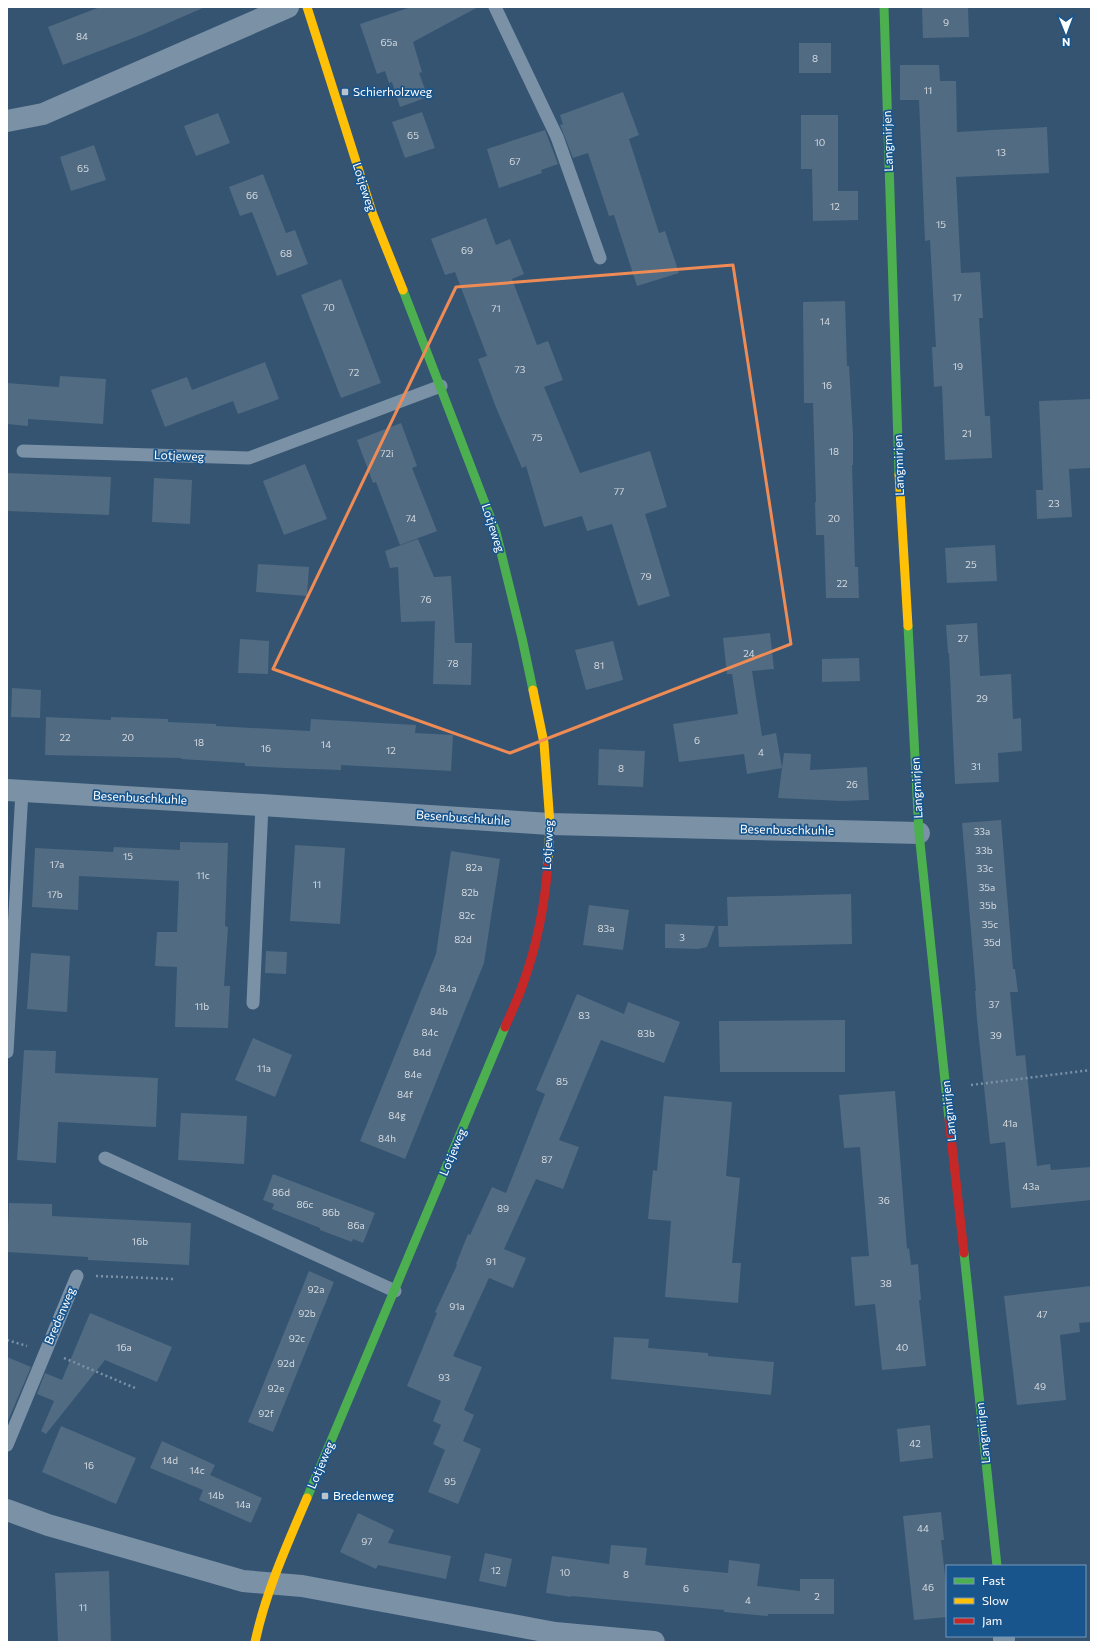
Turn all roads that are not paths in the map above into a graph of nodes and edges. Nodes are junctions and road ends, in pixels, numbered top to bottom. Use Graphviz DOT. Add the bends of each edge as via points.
graph roads {
  1 [pos="288,7"];
  2 [pos="307,7"];
  3 [pos="495,7"];
  4 [pos="884,7"];
  5 [pos="7,121"];
  6 [pos="600,258"];
  7 [pos="441,386"];
  8 [pos="23,451"];
  9 [pos="15,791"];
  10 [pos="262,805"];
  11 [pos="550,824"];
  12 [pos="919,833"];
  13 [pos="253,1003"];
  14 [pos="7,1052"];
  15 [pos="105,1158"];
  16 [pos="77,1276"];
  17 [pos="395,1291"];
  18 [pos="7,1445"];
  19 [pos="7,1510"];
  20 [pos="997,1565"];
  21 [pos="271,1584"];
  22 [pos="255,1642"];
  23 [pos="654,1642"];
  1 -- 5 [label="street" via="43,114"];
  2 -- 7 [label="street, Lotjeweg" via="373,215"];
  3 -- 6 [label="lane" via="557,137"];
  4 -- 12 [label="street, Langmirjen" via="899,469"];
  7 -- 8 [label="lane, Lotjeweg" via="250,458"];
  7 -- 11 [label="street, Lotjeweg" via="498,540 544,743"];
  9 -- 10 [label="street, Besenbuschkuhle"];
  9 -- 14 [label="lane"];
  10 -- 11 [label="street, Besenbuschkuhle"];
  10 -- 13 [label="lane"];
  11 -- 12 [label="street, Besenbuschkuhle"];
  11 -- 17 [label="street, Lotjeweg" via="546,889 535,945 523,986"];
  12 -- 20 [label="street, Langmirjen"];
  15 -- 17 [label="lane"];
  16 -- 18 [label="lane, Bredenweg"];
  17 -- 21 [label="street, Lotjeweg"];
  19 -- 21 [label="street" via="144,1554 242,1581"];
  21 -- 22 [label="street, Lotjeweg"];
  21 -- 23 [label="street" via="302,1586 555,1633"];
}
